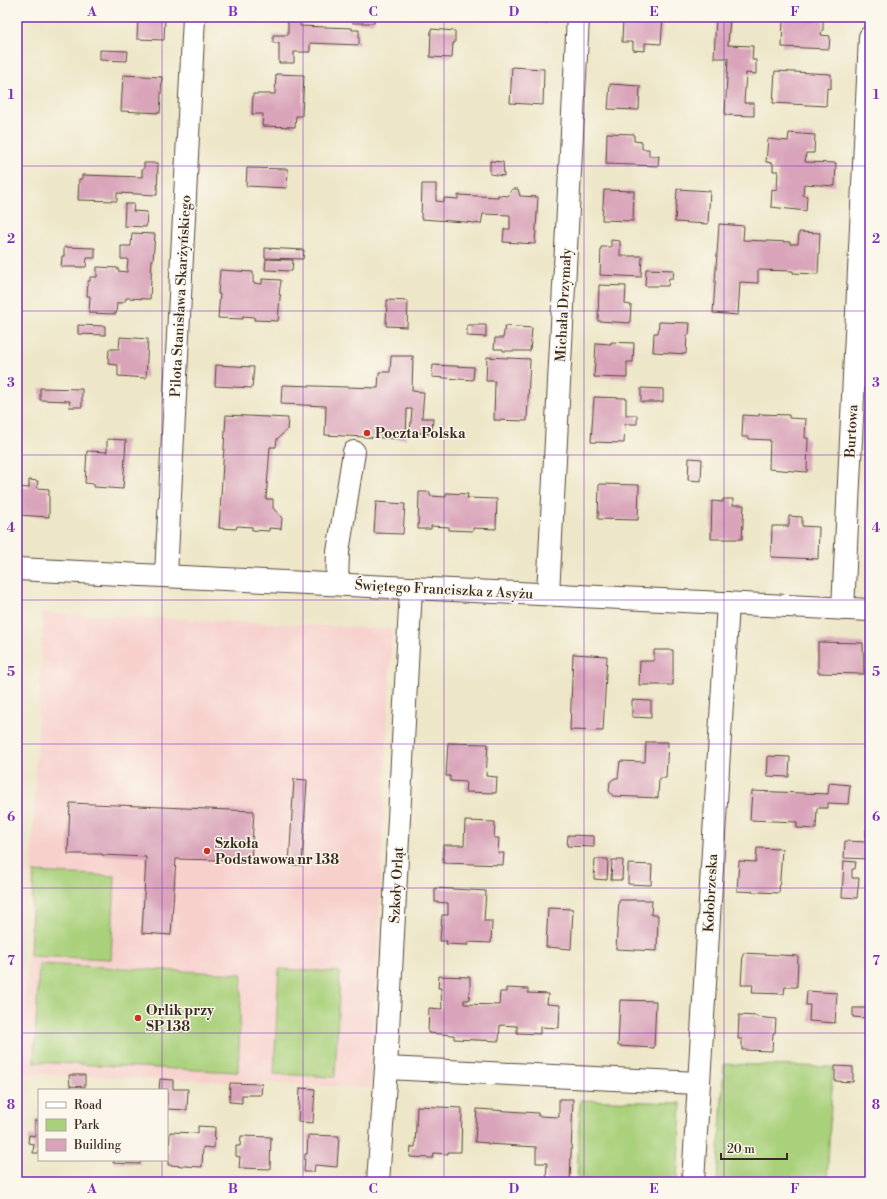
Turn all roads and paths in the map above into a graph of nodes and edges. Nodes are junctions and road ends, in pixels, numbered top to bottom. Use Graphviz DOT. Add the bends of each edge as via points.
graph roads {
  1 [pos="194,17"];
  2 [pos="578,17"];
  3 [pos="870,37"];
  4 [pos="867,178"];
  5 [pos="354,452"];
  6 [pos="17,569"];
  7 [pos="166,575"];
  8 [pos="337,584"];
  9 [pos="411,588"];
  10 [pos="548,594"];
  11 [pos="728,603"];
  12 [pos="843,608"];
  13 [pos="870,610"];
  14 [pos="386,1068"];
  15 [pos="698,1083"];
  16 [pos="378,1182"];
  17 [pos="693,1182"];
  1 -- 7 [label="street, Pilota Stanisława Skarżyńskiego"];
  2 -- 10 [label="street, Michała Drzymały"];
  3 -- 4 [label="street, Burtowa"];
  4 -- 12 [label="street, Burtowa"];
  5 -- 8 [label="street" via="338,552"];
  6 -- 7 [label="street, Świętego Franciszka z Asyżu"];
  7 -- 8 [label="street, Świętego Franciszka z Asyżu"];
  8 -- 9 [label="street, Świętego Franciszka z Asyżu"];
  9 -- 10 [label="street, Świętego Franciszka z Asyżu"];
  9 -- 14 [label="street, Szkoły Orląt"];
  10 -- 11 [label="street, Świętego Franciszka z Asyżu"];
  11 -- 12 [label="street, Świętego Franciszka z Asyżu"];
  11 -- 15 [label="street, Kołobrzeska"];
  12 -- 13 [label="street, Świętego Franciszka z Asyżu"];
  14 -- 15 [label="street"];
  14 -- 16 [label="street, Szkoły Orląt"];
  15 -- 17 [label="street, Kołobrzeska"];
}
